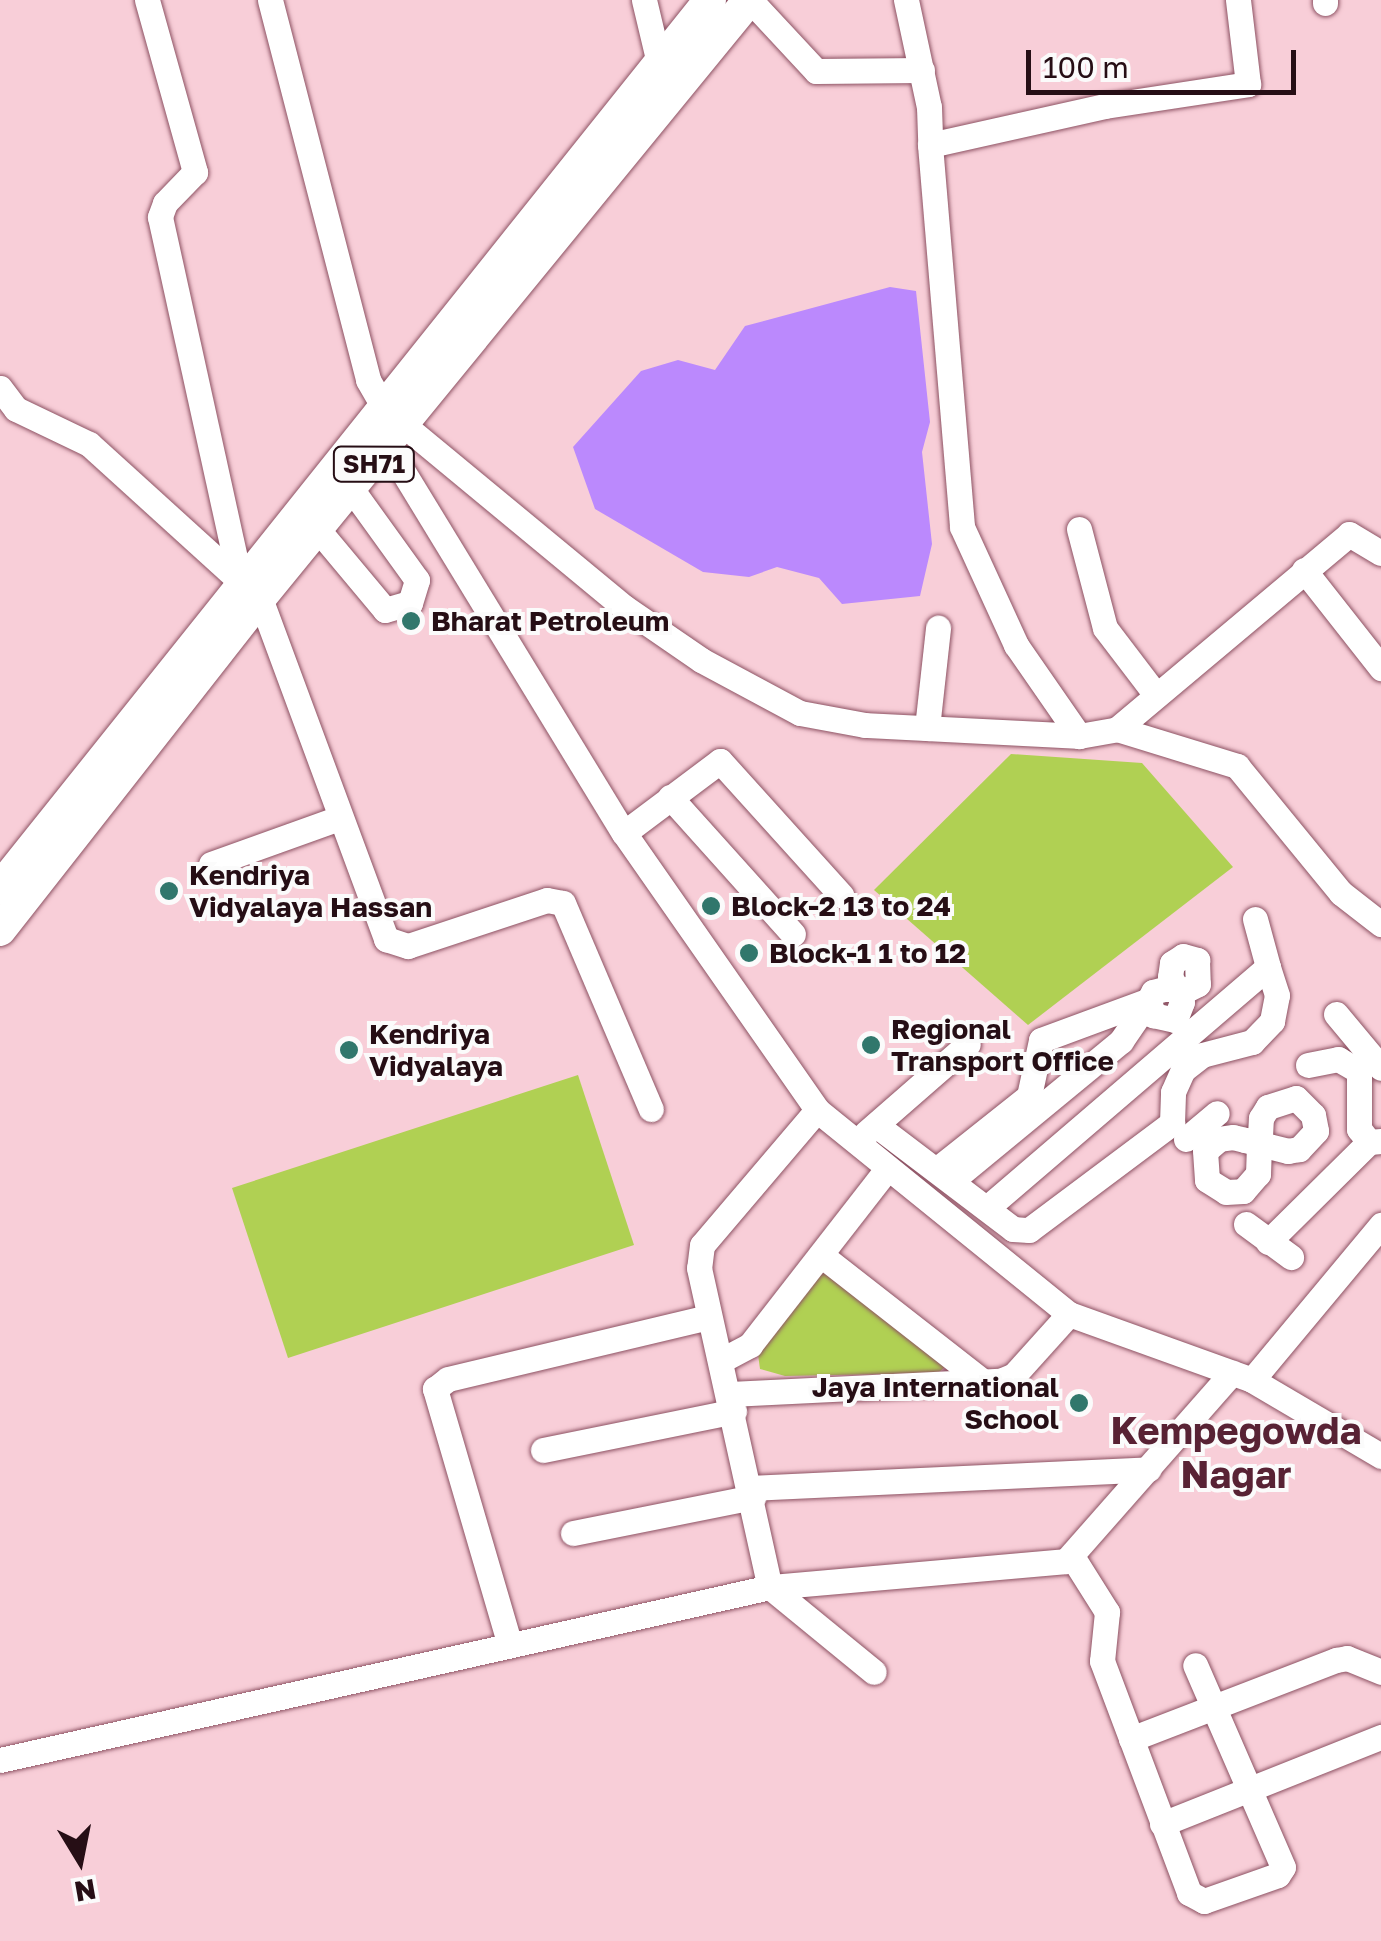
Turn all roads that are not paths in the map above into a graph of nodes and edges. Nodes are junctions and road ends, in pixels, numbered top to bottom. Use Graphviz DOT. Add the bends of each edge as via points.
graph roads {
  1 [pos="148,0"];
  2 [pos="270,0"];
  3 [pos="644,0"];
  4 [pos="710,0"];
  5 [pos="749,0"];
  6 [pos="906,0"];
  7 [pos="1238,0"];
  8 [pos="659,63"];
  9 [pos="922,70"];
  10 [pos="930,145"];
  11 [pos="0,388"];
  12 [pos="392,426"];
  13 [pos="352,490"];
  14 [pos="1078,530"];
  15 [pos="319,531"];
  16 [pos="1381,553"];
  17 [pos="1304,570"];
  18 [pos="250,589"];
  19 [pos="938,628"];
  20 [pos="1381,668"];
  21 [pos="1156,695"];
  22 [pos="927,728"];
  23 [pos="1117,729"];
  24 [pos="1079,736"];
  25 [pos="670,796"];
  26 [pos="337,819"];
  27 [pos="624,833"];
  28 [pos="210,864"];
  29 [pos="0,888"];
  30 [pos="841,895"];
  31 [pos="1255,919"];
  32 [pos="1381,924"];
  33 [pos="0,930"];
  34 [pos="793,934"];
  35 [pos="1268,967"];
  36 [pos="1176,989"];
  37 [pos="1149,1000"];
  38 [pos="1336,1014"];
  39 [pos="968,1044"];
  40 [pos="1308,1065"];
  41 [pos="1381,1068"];
  42 [pos="651,1109"];
  43 [pos="817,1110"];
  44 [pos="1217,1114"];
  45 [pos="876,1125"];
  46 [pos="1156,1134"];
  47 [pos="1375,1141"];
  48 [pos="854,1142"];
  49 [pos="1196,1145"];
  50 [pos="887,1169"];
  51 [pos="944,1176"];
  52 [pos="987,1208"];
  53 [pos="1246,1224"];
  54 [pos="1381,1225"];
  55 [pos="1268,1242"];
  56 [pos="821,1256"];
  57 [pos="1291,1257"];
  58 [pos="1069,1314"];
  59 [pos="708,1317"];
  60 [pos="722,1360"];
  61 [pos="1242,1377"];
  62 [pos="986,1382"];
  63 [pos="732,1402"];
  64 [pos="1378,1449"];
  65 [pos="543,1450"];
  66 [pos="1149,1469"];
  67 [pos="752,1492"];
  68 [pos="573,1533"];
  69 [pos="1072,1558"];
  70 [pos="770,1588"];
  71 [pos="509,1642"];
  72 [pos="1195,1665"];
  73 [pos="874,1672"];
  74 [pos="1381,1672"];
  75 [pos="1214,1708"];
  76 [pos="1381,1737"];
  77 [pos="1131,1738"];
  78 [pos="0,1760"];
  79 [pos="1250,1789"];
  80 [pos="1162,1824"];
  1 -- 18 [label="street" via="195,172 160,217"];
  2 -- 12 [label="street" via="368,380"];
  3 -- 8 [label="street"];
  4 -- 8 [label="main road, SH71"];
  5 -- 9 [label="street" via="816,71"];
  5 -- 12 [label="main road, SH71"];
  6 -- 9 [label="street"];
  7 -- 10 [label="street" via="1248,84 1105,106"];
  8 -- 12 [label="main road, SH71"];
  9 -- 10 [label="street"];
  10 -- 24 [label="street" via="962,527 1016,645"];
  11 -- 18 [label="street" via="16,409 89,444"];
  12 -- 13 [label="main road, SH71"];
  12 -- 18 [label="main road, SH71"];
  12 -- 22 [label="street" via="701,660 800,713"];
  12 -- 27 [label="street"];
  13 -- 15 [label="main road, SH71"];
  13 -- 15 [label="street" via="417,580 410,602 385,610"];
  14 -- 21 [label="street" via="1105,628"];
  15 -- 18 [label="main road, SH71"];
  16 -- 17 [label="street" via="1349,534"];
  17 -- 20 [label="street"];
  17 -- 21 [label="street"];
  18 -- 26 [label="street"];
  18 -- 29 [label="main road, SH71"];
  18 -- 33 [label="main road, SH71"];
  19 -- 22 [label="street"];
  21 -- 23 [label="street"];
  22 -- 24 [label="street"];
  23 -- 24 [label="street"];
  23 -- 32 [label="street" via="1236,766 1341,893"];
  25 -- 27 [label="street"];
  25 -- 30 [label="street" via="710,763 724,763"];
  25 -- 34 [label="street"];
  26 -- 28 [label="street"];
  26 -- 42 [label="street" via="386,938 396,946 547,900 563,902"];
  27 -- 43 [label="street"];
  31 -- 35 [label="street"];
  35 -- 46 [label="street" via="1277,995 1272,1021 1252,1042 1202,1055 1184,1070 1173,1092 1172,1123"];
  35 -- 52 [label="street"];
  36 -- 37 [label="street" via="1153,992"];
  37 -- 51 [label="street" via="1121,1041"];
  37 -- 51 [label="street" via="1041,1040 1029,1096"];
  38 -- 41 [label="street"];
  39 -- 45 [label="street"];
  40 -- 47 [label="street" via="1338,1058 1359,1071 1359,1129"];
  43 -- 48 [label="street"];
  43 -- 59 [label="street" via="702,1245"];
  44 -- 49 [label="street"];
  45 -- 48 [label="street"];
  45 -- 51 [label="street"];
  46 -- 49 [label="street"];
  46 -- 52 [label="street" via="1029,1230 1013,1228"];
  47 -- 55 [label="street"];
  48 -- 50 [label="street"];
  49 -- 49 [label="street" via="1207,1180 1226,1192 1242,1190 1258,1174 1260,1144 1219,1139"];
  50 -- 56 [label="street"];
  50 -- 58 [label="street"];
  51 -- 52 [label="street"];
  53 -- 55 [label="street"];
  54 -- 61 [label="street"];
  55 -- 57 [label="street"];
  56 -- 60 [label="street" via="750,1345"];
  56 -- 62 [label="street"];
  58 -- 61 [label="street"];
  58 -- 62 [label="street" via="1014,1374"];
  59 -- 60 [label="street"];
  59 -- 71 [label="street" via="448,1379 435,1389"];
  60 -- 63 [label="street"];
  61 -- 64 [label="street"];
  61 -- 66 [label="street"];
  62 -- 63 [label="street"];
  63 -- 65 [label="street"];
  63 -- 67 [label="street"];
  66 -- 67 [label="street"];
  66 -- 69 [label="street"];
  67 -- 68 [label="street"];
  67 -- 70 [label="street"];
  69 -- 70 [label="street"];
  69 -- 77 [label="street" via="1108,1612 1100,1652"];
  70 -- 71 [label="street"];
  70 -- 73 [label="street"];
  71 -- 78 [label="street"];
  72 -- 75 [label="street"];
  74 -- 75 [label="street" via="1347,1658"];
  75 -- 77 [label="street"];
  75 -- 79 [label="street"];
  76 -- 79 [label="street"];
  77 -- 80 [label="street"];
  79 -- 80 [label="street"];
  79 -- 80 [label="street" via="1282,1863 1278,1876 1197,1901"];
}
